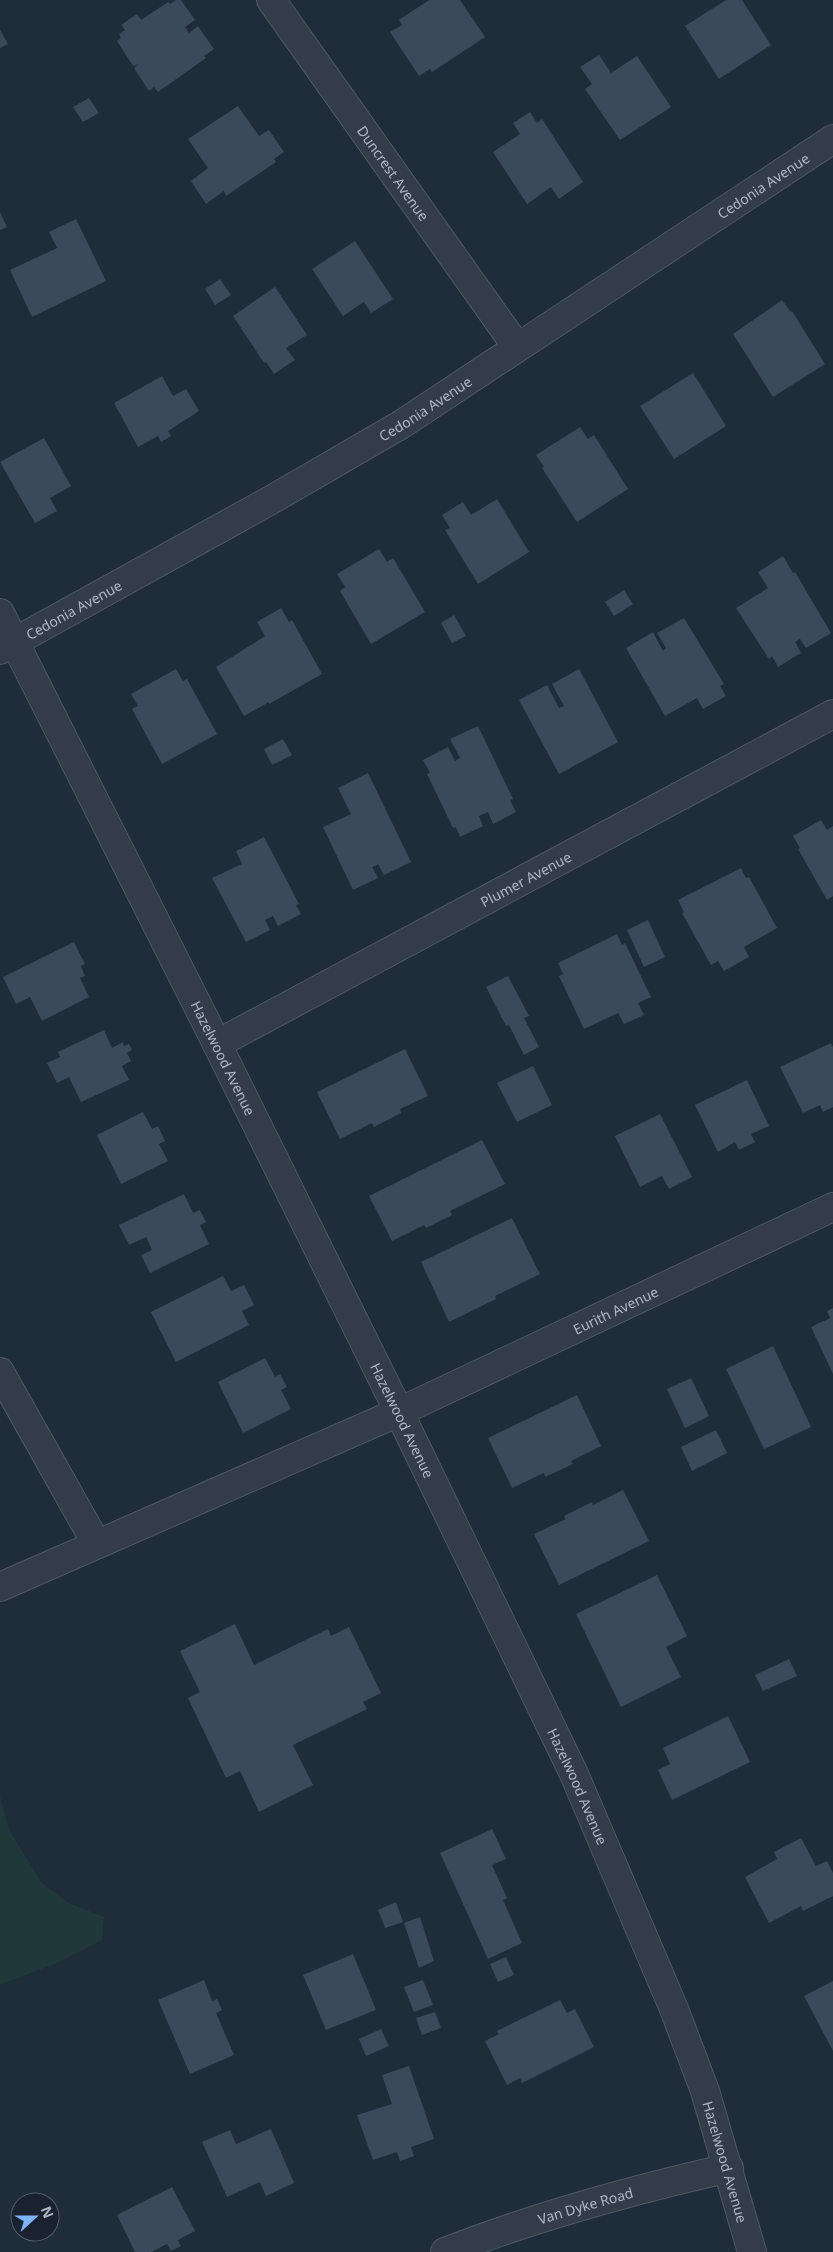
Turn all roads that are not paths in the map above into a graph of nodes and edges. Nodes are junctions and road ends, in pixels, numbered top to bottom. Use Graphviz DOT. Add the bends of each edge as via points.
graph roads {
  1 [pos="271,0"];
  2 [pos="833,139"];
  3 [pos="517,347"];
  4 [pos="0,613"];
  5 [pos="7,647"];
  6 [pos="833,714"];
  7 [pos="218,1044"];
  8 [pos="833,1207"];
  9 [pos="0,1372"];
  10 [pos="399,1412"];
  11 [pos="96,1544"];
  12 [pos="0,1587"];
  13 [pos="729,2168"];
  14 [pos="445,2252"];
  15 [pos="752,2252"];
  1 -- 3 [label="street, Duncrest Avenue"];
  2 -- 3 [label="street, Cedonia Avenue"];
  3 -- 5 [label="street, Cedonia Avenue" via="402,424"];
  4 -- 5 [label="street, Hazelwood Avenue"];
  5 -- 7 [label="street, Hazelwood Avenue"];
  6 -- 7 [label="street, Plumer Avenue"];
  7 -- 10 [label="street, Hazelwood Avenue"];
  8 -- 10 [label="street, Eurith Avenue"];
  9 -- 11 [label="street"];
  10 -- 11 [label="street, Eurith Avenue"];
  10 -- 13 [label="street, Hazelwood Avenue" via="574,1774 674,2009"];
  11 -- 12 [label="street, Eurith Avenue"];
  13 -- 14 [label="street, Van Dyke Road" via="576,2206"];
  13 -- 15 [label="street, Hazelwood Avenue"];
}
